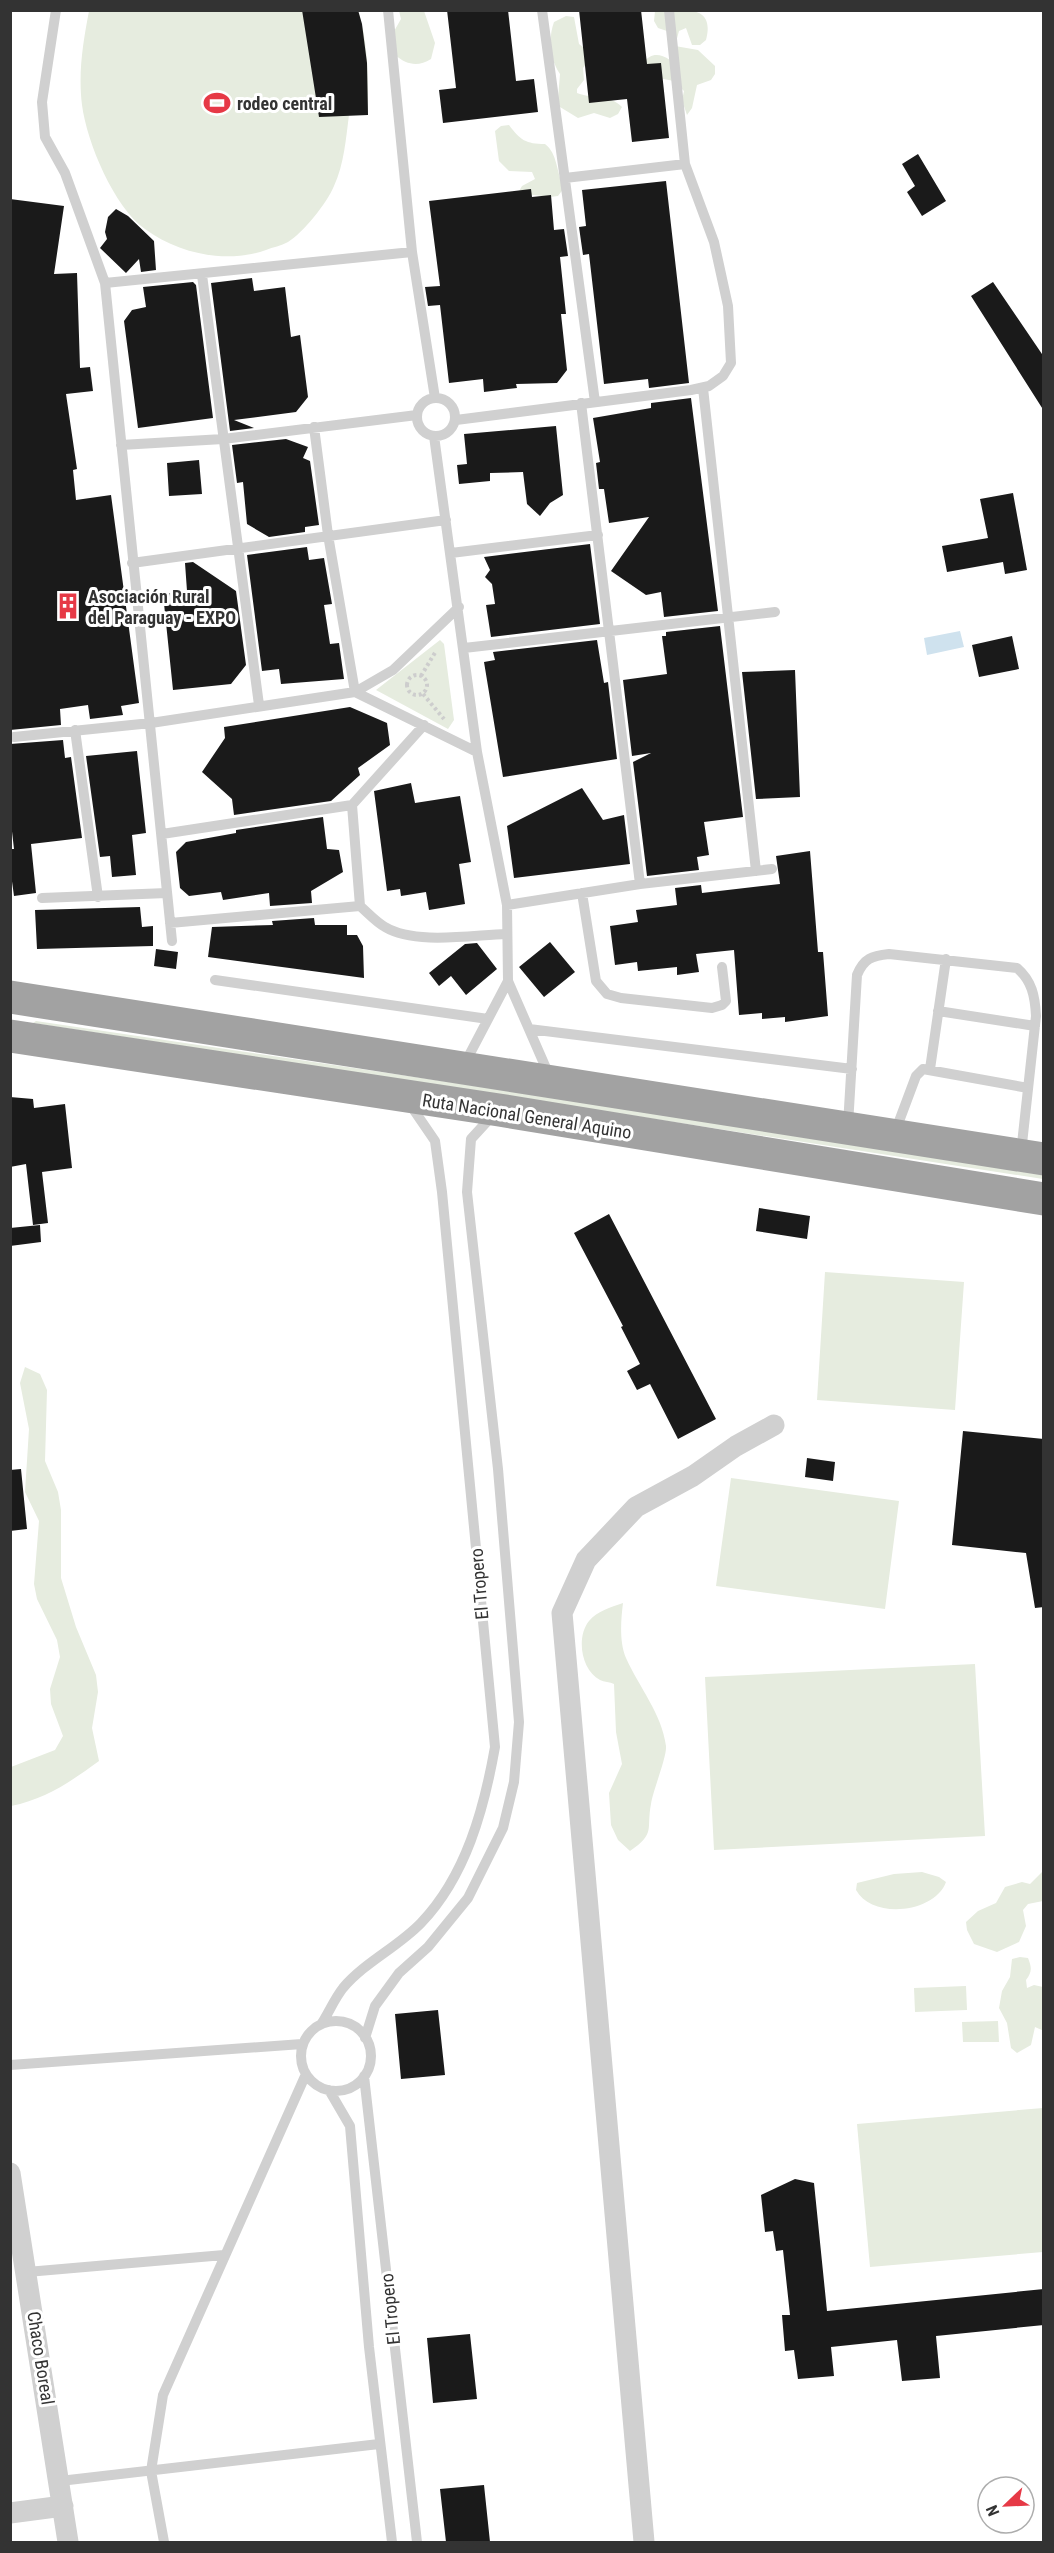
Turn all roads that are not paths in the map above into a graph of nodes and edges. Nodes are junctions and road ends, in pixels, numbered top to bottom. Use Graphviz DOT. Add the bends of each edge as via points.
graph roads {
  1 [pos="56,10"];
  2 [pos="387,10"];
  3 [pos="542,10"];
  4 [pos="669,10"];
  5 [pos="685,164"];
  6 [pos="565,178"];
  7 [pos="412,252"];
  8 [pos="202,275"];
  9 [pos="105,283"];
  10 [pos="703,387"];
  11 [pos="435,398"];
  12 [pos="595,402"];
  13 [pos="581,403"];
  14 [pos="417,415"];
  15 [pos="456,420"];
  16 [pos="314,427"];
  17 [pos="434,436"];
  18 [pos="223,439"];
  19 [pos="121,445"];
  20 [pos="446,520"];
  21 [pos="328,535"];
  22 [pos="598,535"];
  23 [pos="238,547"];
  24 [pos="451,553"];
  25 [pos="132,563"];
  26 [pos="459,607"];
  27 [pos="775,612"];
  28 [pos="727,617"];
  29 [pos="610,631"];
  30 [pos="464,648"];
  31 [pos="355,692"];
  32 [pos="259,705"];
  33 [pos="151,723"];
  34 [pos="423,725"];
  35 [pos="75,730"];
  36 [pos="14,737"];
  37 [pos="477,752"];
  38 [pos="352,805"];
  39 [pos="162,834"];
  40 [pos="771,869"];
  41 [pos="756,871"];
  42 [pos="640,884"];
  43 [pos="167,893"];
  44 [pos="582,893"];
  45 [pos="98,897"];
  46 [pos="42,898"];
  47 [pos="507,905"];
  48 [pos="360,906"];
  49 [pos="170,923"];
  50 [pos="506,934"];
  51 [pos="172,941"];
  52 [pos="946,959"];
  53 [pos="722,967"];
  54 [pos="215,980"];
  55 [pos="508,981"];
  56 [pos="10,997"];
  57 [pos="938,1011"];
  58 [pos="488,1019"];
  59 [pos="1035,1026"];
  60 [pos="529,1029"];
  61 [pos="10,1035"];
  62 [pos="463,1067"];
  63 [pos="852,1069"];
  64 [pos="930,1069"];
  65 [pos="551,1081"];
  66 [pos="1028,1088"];
  67 [pos="404,1095"];
  68 [pos="499,1110"];
  69 [pos="848,1128"];
  70 [pos="894,1136"];
  71 [pos="1032,1158"];
  72 [pos="1044,1199"];
  73 [pos="774,1425"];
  74 [pos="322,2023"];
  75 [pos="365,2038"];
  76 [pos="302,2044"];
  77 [pos="10,2065"];
  78 [pos="306,2074"];
  79 [pos="364,2076"];
  80 [pos="329,2090"];
  81 [pos="10,2173"];
  82 [pos="224,2255"];
  83 [pos="19,2273"];
  84 [pos="379,2444"];
  85 [pos="151,2471"];
  86 [pos="60,2481"];
  87 [pos="63,2506"];
  88 [pos="10,2513"];
  89 [pos="68,2542"];
  90 [pos="164,2542"];
  91 [pos="392,2542"];
  92 [pos="417,2542"];
  93 [pos="644,2542"];
  1 -- 9 [label="lane" via="42,102 45,136 65,173"];
  2 -- 7 [label="lane"];
  3 -- 6 [label="lane"];
  4 -- 5 [label="lane"];
  5 -- 6 [label="lane"];
  5 -- 10 [label="lane" via="714,242 728,306 731,363 723,376"];
  6 -- 12 [label="lane"];
  7 -- 8 [label="lane"];
  7 -- 11 [label="lane"];
  8 -- 9 [label="lane"];
  8 -- 18 [label="lane"];
  9 -- 19 [label="lane"];
  10 -- 12 [label="lane"];
  10 -- 28 [label="lane"];
  11 -- 14 [label="lane" via="425,401"];
  11 -- 15 [label="lane" via="451,404"];
  12 -- 13 [label="lane"];
  13 -- 15 [label="lane"];
  13 -- 22 [label="lane"];
  14 -- 16 [label="lane"];
  14 -- 17 [label="lane" via="423,431"];
  15 -- 17 [label="lane" via="450,431"];
  16 -- 18 [label="lane"];
  16 -- 21 [label="lane"];
  17 -- 20 [label="lane"];
  18 -- 19 [label="lane"];
  18 -- 23 [label="lane"];
  19 -- 25 [label="lane"];
  20 -- 21 [label="lane"];
  20 -- 24 [label="lane"];
  21 -- 23 [label="lane"];
  21 -- 31 [label="lane"];
  22 -- 24 [label="lane"];
  22 -- 29 [label="lane"];
  23 -- 25 [label="lane"];
  23 -- 32 [label="lane"];
  24 -- 26 [label="lane"];
  25 -- 33 [label="lane"];
  26 -- 30 [label="lane"];
  26 -- 31 [label="lane" via="393,670"];
  27 -- 28 [label="lane"];
  28 -- 29 [label="lane"];
  28 -- 41 [label="lane"];
  29 -- 30 [label="lane"];
  29 -- 42 [label="lane"];
  30 -- 37 [label="lane"];
  31 -- 32 [label="lane"];
  31 -- 34 [label="lane"];
  32 -- 33 [label="lane"];
  33 -- 35 [label="lane"];
  33 -- 39 [label="lane"];
  34 -- 37 [label="lane"];
  34 -- 38 [label="lane"];
  35 -- 36 [label="lane"];
  35 -- 45 [label="lane"];
  37 -- 47 [label="lane"];
  38 -- 39 [label="lane"];
  38 -- 48 [label="lane"];
  39 -- 43 [label="lane"];
  40 -- 41 [label="lane"];
  41 -- 42 [label="lane"];
  42 -- 44 [label="lane"];
  43 -- 45 [label="lane"];
  43 -- 49 [label="lane"];
  44 -- 47 [label="lane"];
  44 -- 53 [label="lane" via="596,981 607,993 712,1008 726,1001"];
  45 -- 46 [label="lane"];
  47 -- 50 [label="lane"];
  48 -- 49 [label="lane"];
  48 -- 50 [label="lane" via="385,927 406,936"];
  49 -- 51 [label="lane"];
  50 -- 55 [label="lane"];
  52 -- 57 [label="lane"];
  52 -- 59 [label="lane" via="1017,968 1030,982"];
  52 -- 63 [label="lane" via="889,954 872,956 862,963 857,975"];
  54 -- 58 [label="lane"];
  55 -- 58 [label="lane"];
  55 -- 60 [label="lane"];
  56 -- 62 [label="highway"];
  57 -- 59 [label="lane"];
  57 -- 64 [label="lane"];
  58 -- 62 [label="lane"];
  59 -- 66 [label="lane"];
  60 -- 63 [label="lane"];
  60 -- 65 [label="lane"];
  61 -- 67 [label="highway, Ruta Nacional General Aquino"];
  62 -- 65 [label="highway"];
  63 -- 69 [label="lane"];
  64 -- 66 [label="lane"];
  64 -- 70 [label="lane" via="923,1069 916,1076"];
  65 -- 69 [label="highway"];
  66 -- 71 [label="lane"];
  67 -- 68 [label="highway, Ruta Nacional General Aquino"];
  67 -- 74 [label="lane, El Tropero" via="435,1141 438,1161 495,1747 488,1790 474,1833 439,1901 404,1939 343,1988"];
  68 -- 72 [label="highway, Ruta Nacional General Aquino"];
  68 -- 75 [label="lane, El Tropero" via="471,1138 468,1192 513,1643 519,1722 514,1782 503,1828 468,1898 428,1947 399,1973 375,2006"];
  69 -- 70 [label="highway"];
  70 -- 71 [label="highway"];
  73 -- 93 [label="street" via="636,1508 586,1560 562,1613"];
  74 -- 75 [label="lane" via="351,2024"];
  74 -- 76 [label="lane"];
  75 -- 79 [label="lane" via="370,2057"];
  76 -- 77 [label="lane"];
  76 -- 78 [label="lane"];
  78 -- 80 [label="lane"];
  78 -- 82 [label="lane"];
  79 -- 80 [label="lane" via="349,2088"];
  79 -- 92 [label="lane, El Tropero"];
  80 -- 84 [label="lane, El Tropero" via="350,2127"];
  81 -- 83 [label="street, Chaco Boreal"];
  82 -- 83 [label="lane"];
  82 -- 85 [label="lane" via="163,2396"];
  83 -- 86 [label="street, Chaco Boreal"];
  84 -- 85 [label="lane"];
  84 -- 91 [label="lane, El Tropero"];
  85 -- 86 [label="lane"];
  85 -- 90 [label="lane"];
  86 -- 87 [label="street, Chaco Boreal"];
  87 -- 88 [label="street"];
  87 -- 89 [label="street, Chaco Boreal"];
}
